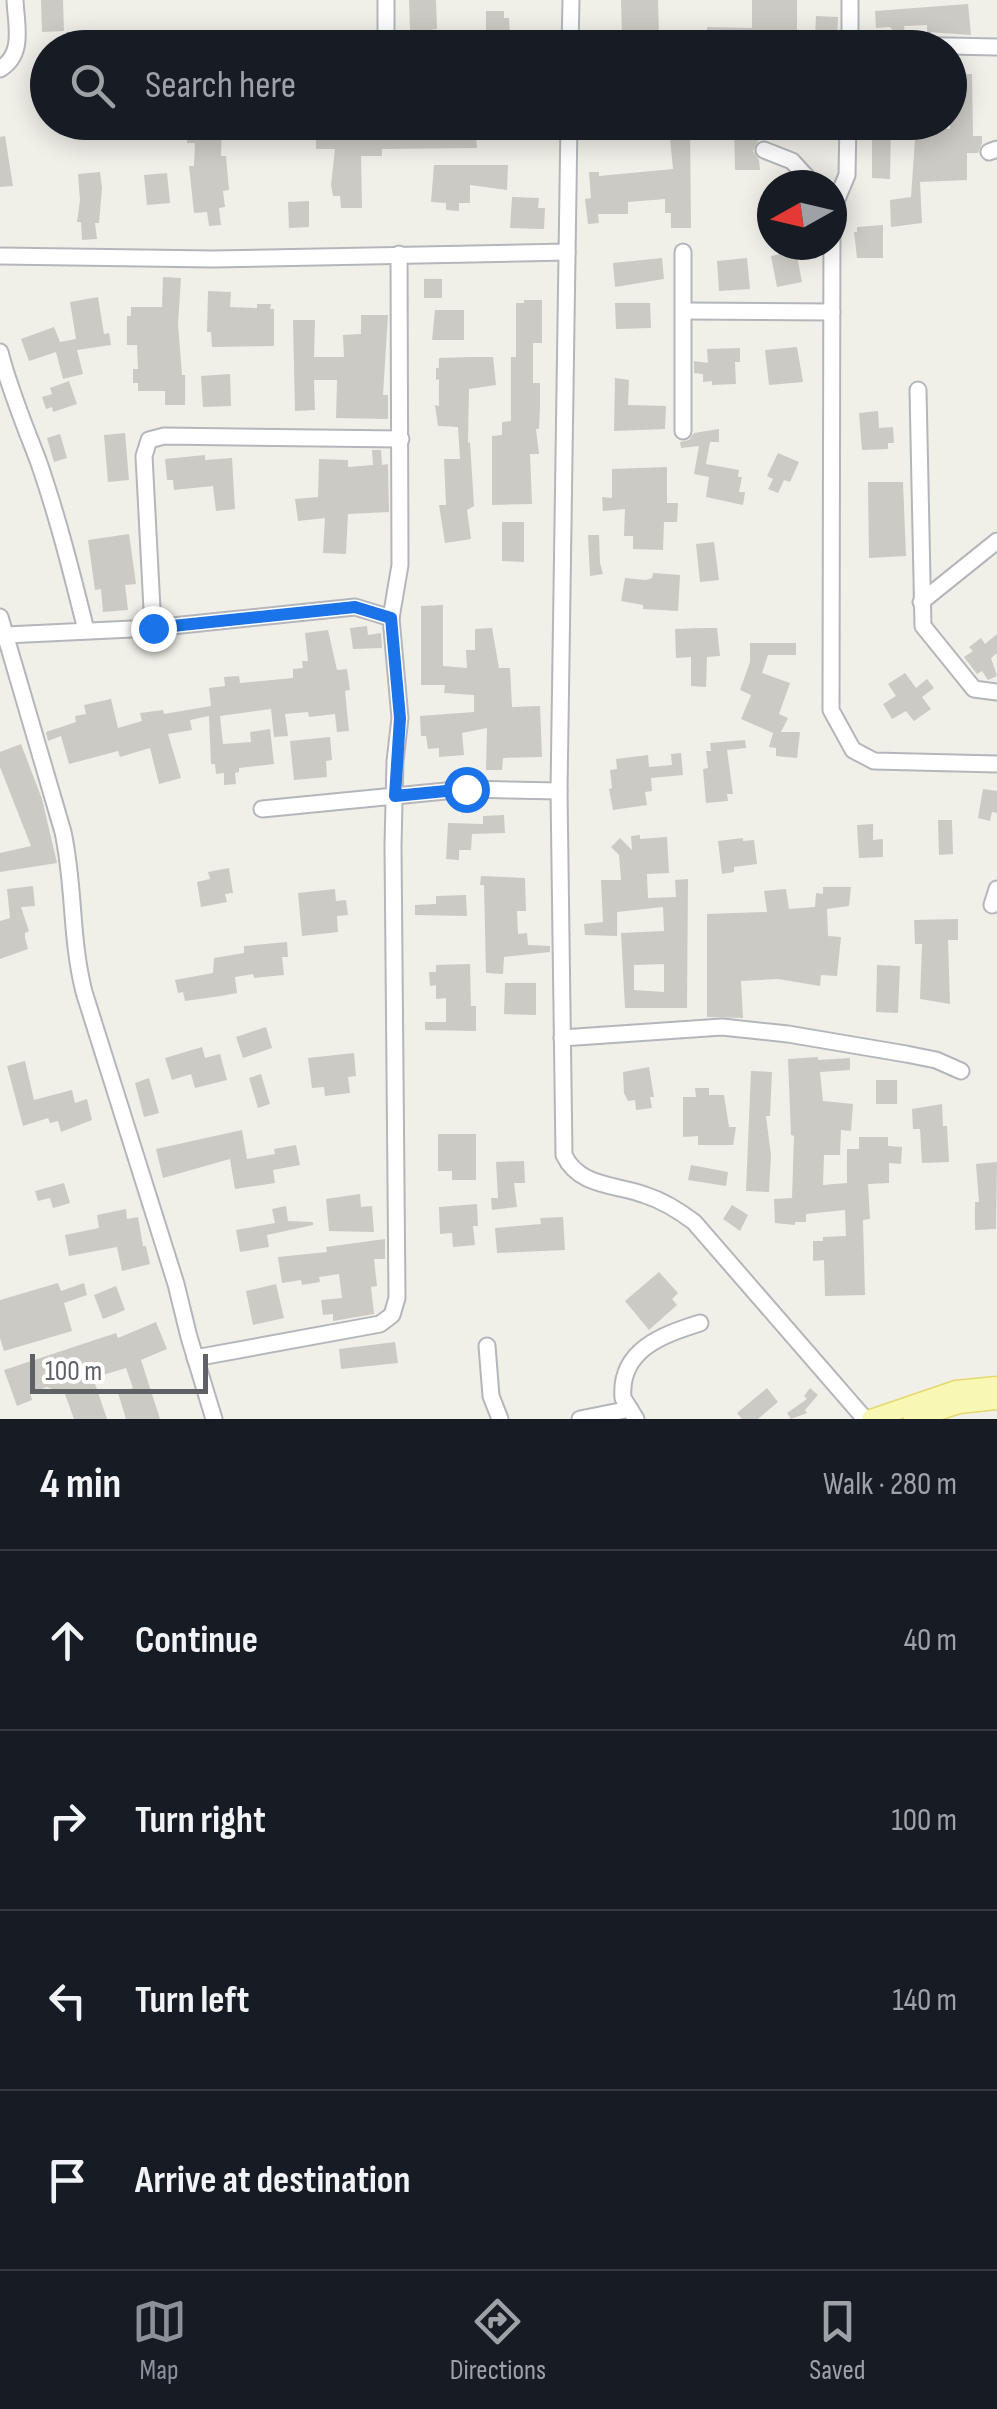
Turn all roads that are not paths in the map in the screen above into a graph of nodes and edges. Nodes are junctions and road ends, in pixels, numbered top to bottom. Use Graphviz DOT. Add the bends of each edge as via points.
graph roads {
  1 [pos="15,0"];
  2 [pos="386,0"];
  3 [pos="571,0"];
  4 [pos="850,0"];
  5 [pos="386,30"];
  6 [pos="568,30"];
  7 [pos="850,30"];
  8 [pos="967,48"];
  9 [pos="997,48"];
  10 [pos="0,69"];
  11 [pos="568,140"];
  12 [pos="848,140"];
  13 [pos="764,150"];
  14 [pos="800,170"];
  15 [pos="847,177"];
  16 [pos="567,252"];
  17 [pos="683,252"];
  18 [pos="399,254"];
  19 [pos="0,256"];
  20 [pos="832,260"];
  21 [pos="685,312"];
  22 [pos="832,312"];
  23 [pos="0,352"];
  24 [pos="918,390"];
  25 [pos="683,430"];
  26 [pos="401,438"];
  27 [pos="997,541"];
  28 [pos="921,602"];
  29 [pos="0,617"];
  30 [pos="391,618"];
  31 [pos="153,628"];
  32 [pos="86,630"];
  33 [pos="6,635"];
  34 [pos="997,692"];
  35 [pos="997,764"];
  36 [pos="559,791"];
  37 [pos="395,796"];
  38 [pos="262,810"];
  39 [pos="562,1038"];
  40 [pos="961,1071"];
  41 [pos="700,1322"];
  42 [pos="487,1346"];
  43 [pos="194,1358"];
  44 [pos="997,1386"];
  45 [pos="997,1400"];
  46 [pos="633,1414"];
  47 [pos="214,1419"];
  48 [pos="500,1419"];
  49 [pos="580,1419"];
  50 [pos="868,1419"];
  51 [pos="913,1419"];
  1 -- 10 [label="street" via="17,48"];
  2 -- 5 [label="street"];
  3 -- 6 [label="street"];
  4 -- 7 [label="street"];
  8 -- 9 [label="street"];
  11 -- 16 [label="street"];
  12 -- 15 [label="street"];
  13 -- 14 [label="street"];
  16 -- 18 [label="street"];
  16 -- 36 [label="street"];
  17 -- 21 [label="street"];
  18 -- 19 [label="street"];
  18 -- 26 [label="street"];
  20 -- 22 [label="street"];
  21 -- 22 [label="street"];
  21 -- 25 [label="street"];
  22 -- 35 [label="street" via="831,710 854,750 874,761"];
  23 -- 32 [label="street" via="68,554"];
  24 -- 28 [label="street"];
  26 -- 30 [label="street" via="400,565"];
  26 -- 31 [label="street" via="149,440 144,456"];
  27 -- 28 [label="street"];
  28 -- 34 [label="street" via="924,626 966,681"];
  29 -- 33 [label="street"];
  30 -- 31 [label="street" via="355,607"];
  30 -- 37 [label="street" via="400,718"];
  31 -- 32 [label="street"];
  32 -- 33 [label="street"];
  33 -- 43 [label="street" via="71,868 71,926 84,992"];
  36 -- 37 [label="street"];
  36 -- 39 [label="street"];
  37 -- 38 [label="street"];
  37 -- 43 [label="street" via="394,1310 380,1324"];
  39 -- 40 [label="street" via="722,1028 906,1054"];
  39 -- 50 [label="street" via="568,1165 586,1180 674,1206 694,1222"];
  41 -- 46 [label="street" via="643,1346 622,1388"];
  42 -- 48 [label="street"];
  43 -- 47 [label="street"];
  44 -- 50 [label="main road" via="956,1390"];
  45 -- 51 [label="main road"];
  46 -- 49 [label="street"];
}
